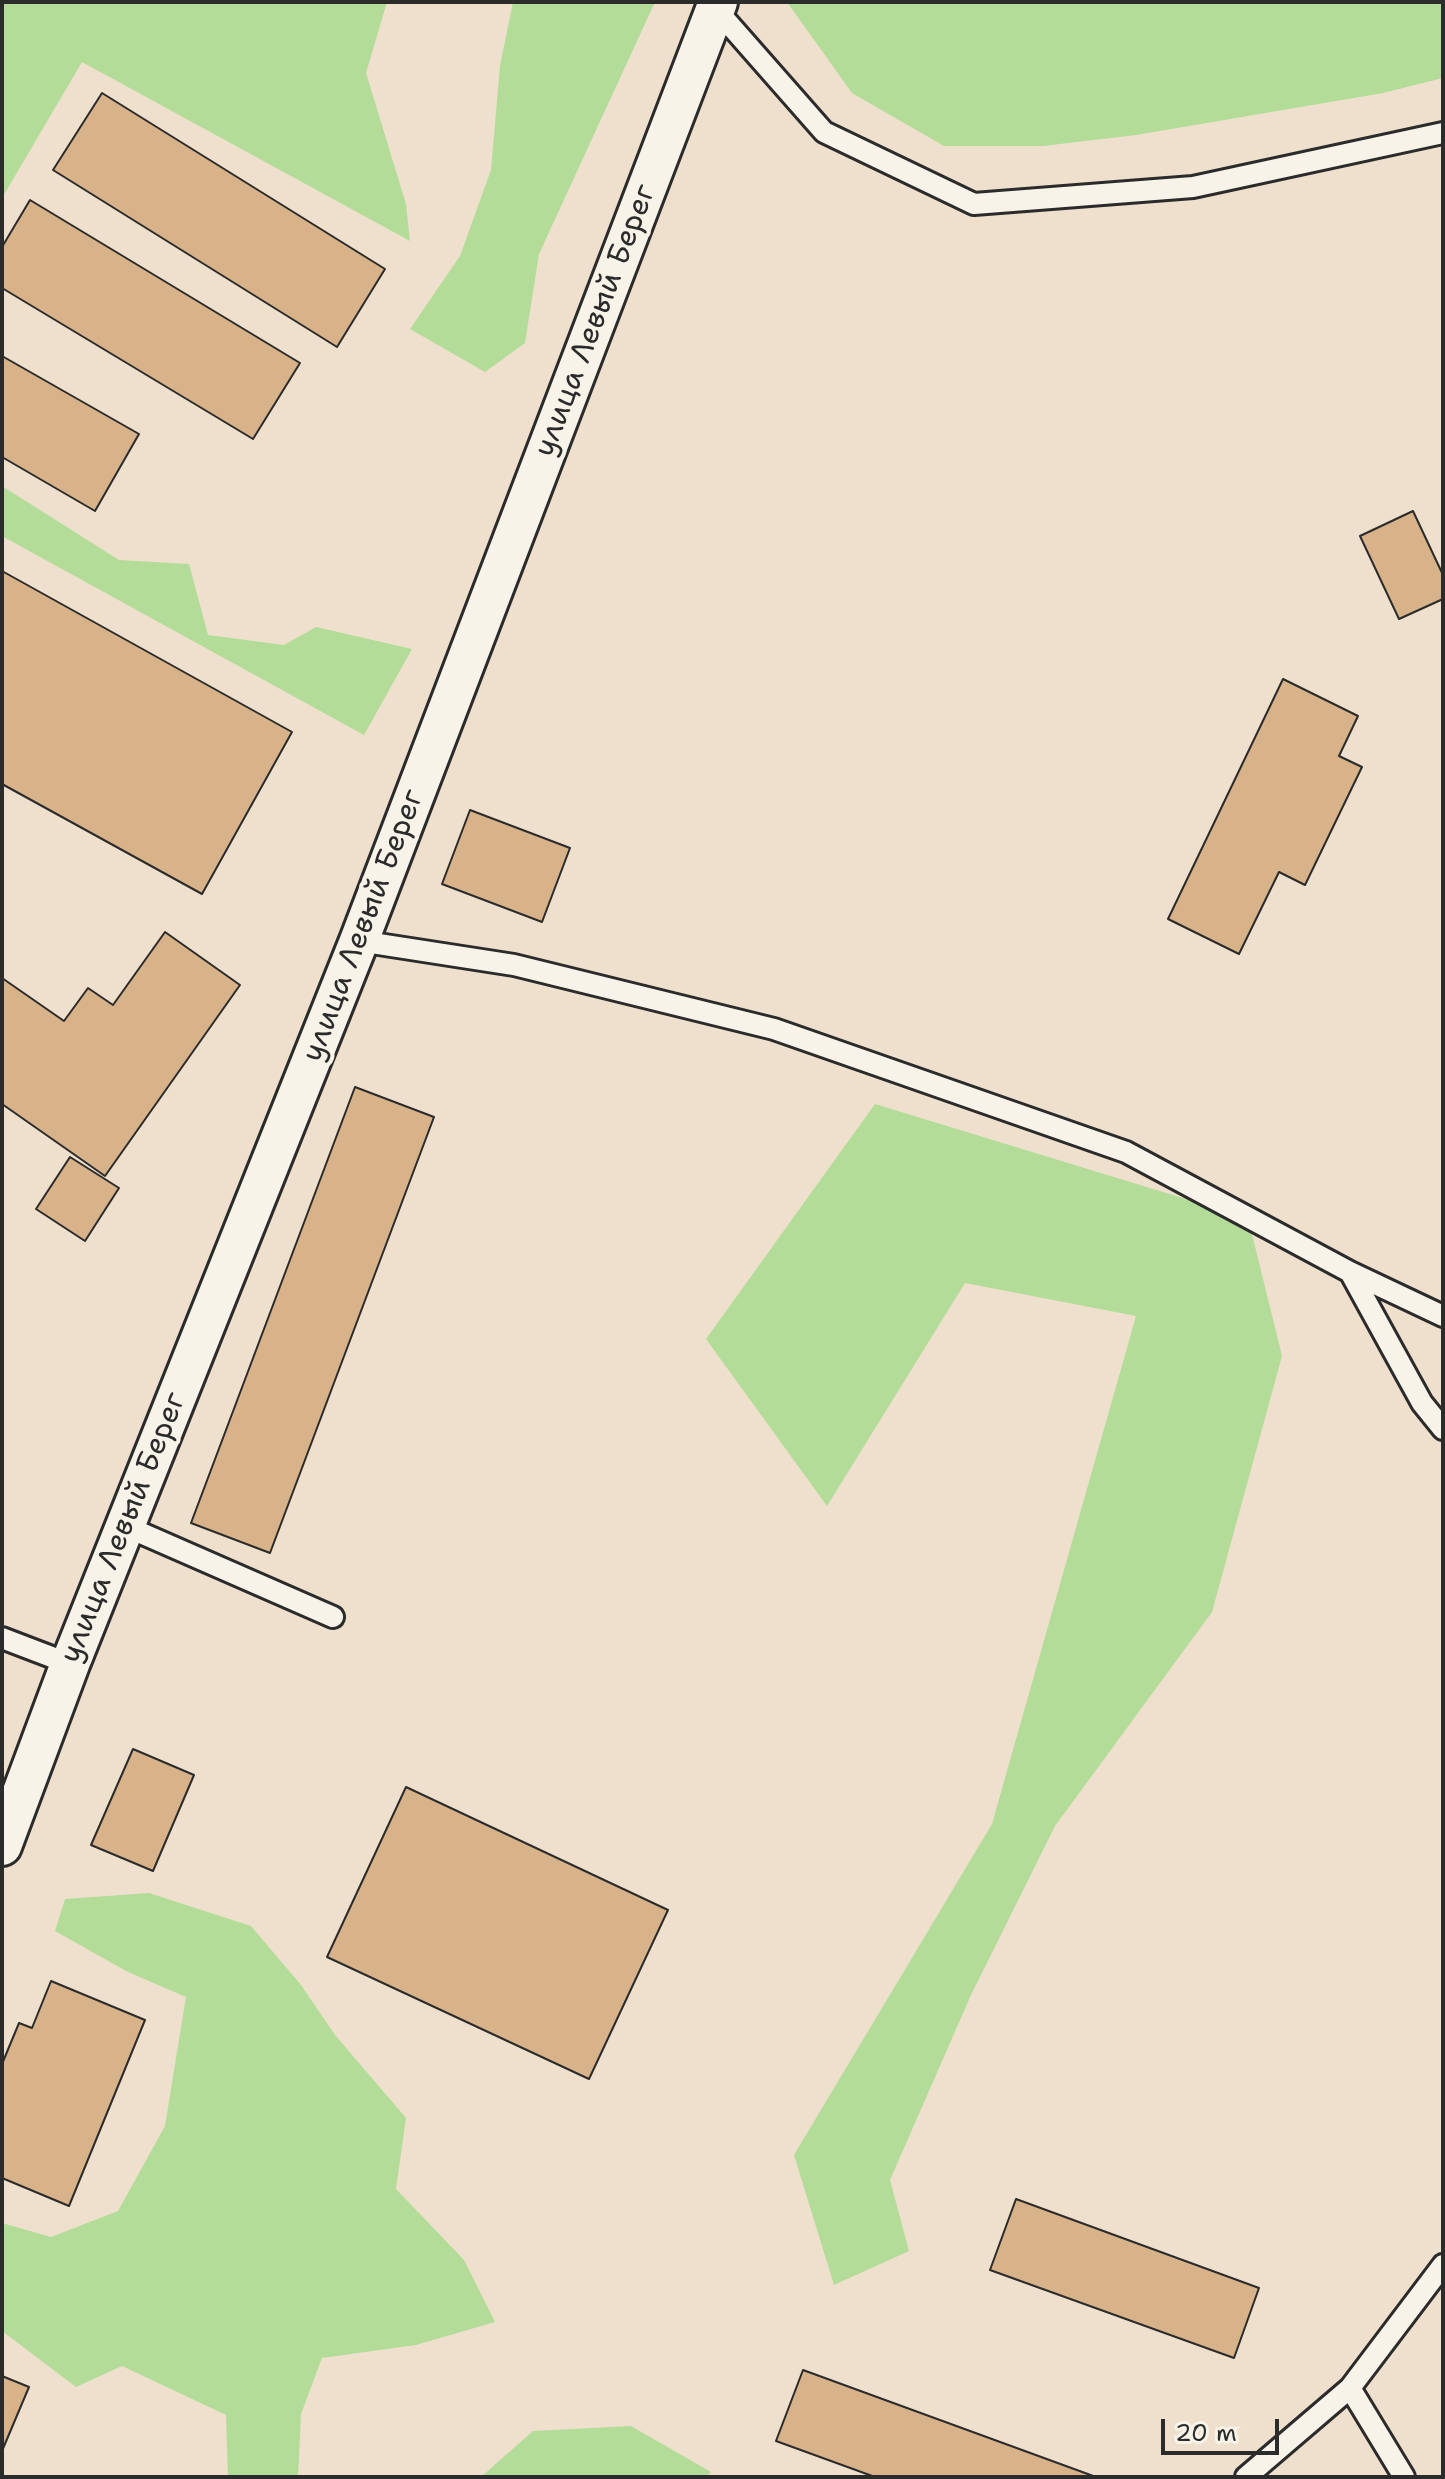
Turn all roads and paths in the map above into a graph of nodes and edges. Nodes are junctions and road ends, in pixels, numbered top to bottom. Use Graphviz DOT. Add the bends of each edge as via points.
graph roads {
  1 [pos="716,5"];
  2 [pos="1443,133"];
  3 [pos="359,941"];
  4 [pos="1350,1272"];
  5 [pos="1443,1316"];
  6 [pos="1443,1429"];
  7 [pos="125,1526"];
  8 [pos="333,1617"];
  9 [pos="2,1638"];
  10 [pos="70,1664"];
  11 [pos="2,1846"];
  12 [pos="1443,2265"];
  13 [pos="1350,2388"];
  14 [pos="1246,2477"];
  15 [pos="1404,2477"];
  1 -- 2 [label="lane" via="824,132 974,204 1193,187"];
  1 -- 3 [label="street, улица Левый Берег"];
  3 -- 4 [label="lane" via="514,965 774,1029 1126,1152"];
  3 -- 7 [label="street, улица Левый Берег"];
  4 -- 5 [label="lane"];
  4 -- 6 [label="lane" via="1422,1403"];
  7 -- 8 [label="lane"];
  7 -- 10 [label="street, улица Левый Берег"];
  9 -- 10 [label="lane"];
  10 -- 11 [label="street, улица Левый Берег"];
  12 -- 13 [label="lane"];
  13 -- 14 [label="lane"];
  13 -- 15 [label="lane"];
}
